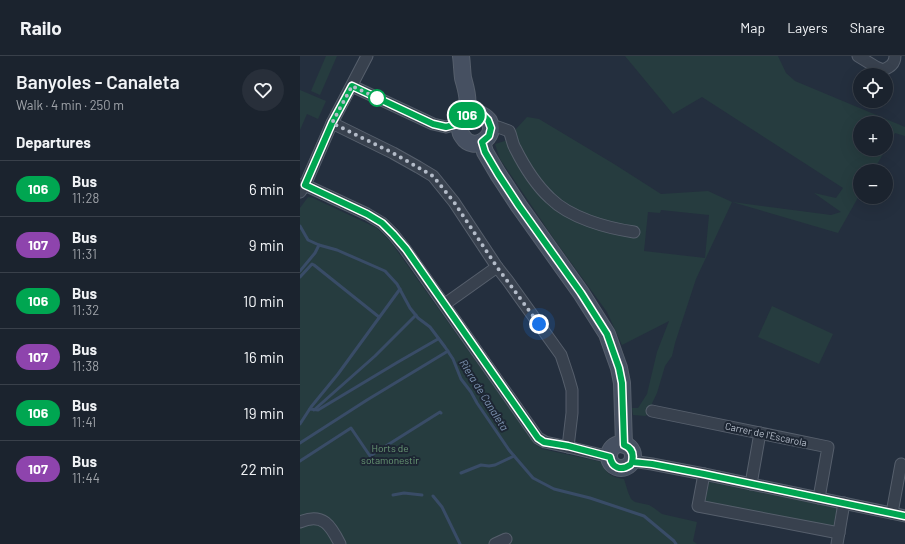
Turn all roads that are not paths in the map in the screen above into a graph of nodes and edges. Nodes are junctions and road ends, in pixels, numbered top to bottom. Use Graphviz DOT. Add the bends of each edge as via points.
graph roads {
  1 [pos="367,56"];
  2 [pos="461,56"];
  3 [pos="858,56"];
  4 [pos="895,56"];
  5 [pos="352,86"];
  6 [pos="467,115"];
  7 [pos="332,123"];
  8 [pos="491,128"];
  9 [pos="482,142"];
  10 [pos="302,188"];
  11 [pos="634,232"];
  12 [pos="497,267"];
  13 [pos="445,304"];
  14 [pos="652,411"];
  15 [pos="760,433"];
  16 [pos="624,445"];
  17 [pos="568,446"];
  18 [pos="610,457"];
  19 [pos="632,462"];
  20 [pos="901,464"];
  21 [pos="704,474"];
  22 [pos="751,484"];
  23 [pos="819,498"];
  24 [pos="844,503"];
  25 [pos="892,513"];
  26 [pos="905,516"];
  27 [pos="300,522"];
  28 [pos="506,539"];
  29 [pos="838,539"];
  30 [pos="340,544"];
  31 [pos="495,544"];
  1 -- 5 [label="street"];
  2 -- 6 [label="street"];
  3 -- 4 [label="street" via="883,70 891,66"];
  5 -- 6 [label="street" via="433,124 446,127"];
  5 -- 7 [label="street"];
  6 -- 8 [label="street" via="482,114"];
  6 -- 9 [label="street" via="460,132 472,143"];
  7 -- 10 [label="street"];
  7 -- 12 [label="street" via="433,176 454,202"];
  8 -- 9 [label="street" via="489,136"];
  8 -- 11 [label="street" via="498,127 509,131 533,179 556,204 588,221"];
  9 -- 16 [label="street" via="498,174 607,334 622,383"];
  10 -- 13 [label="street" via="367,214 382,223 406,249"];
  12 -- 13 [label="street"];
  12 -- 17 [label="street" via="560,355 572,390"];
  13 -- 17 [label="street" via="538,438 544,442"];
  14 -- 15 [label="street, Carrer de l'Escarola"];
  15 -- 22 [label="street"];
  15 -- 23 [label="street, Carrer de l'Escarola" via="828,447"];
  16 -- 18 [label="street" via="614,447"];
  16 -- 19 [label="street" via="632,452"];
  17 -- 18 [label="street"];
  18 -- 19 [label="street" via="612,464 619,468 626,467"];
  19 -- 21 [label="street"];
  20 -- 25 [label="street"];
  21 -- 22 [label="street"];
  21 -- 29 [label="street" via="698,506"];
  22 -- 23 [label="street"];
  23 -- 24 [label="street"];
  24 -- 25 [label="street"];
  24 -- 29 [label="street"];
  25 -- 26 [label="street"];
  27 -- 30 [label="street" via="315,518 324,522 332,528"];
  28 -- 31 [label="street"];
}
